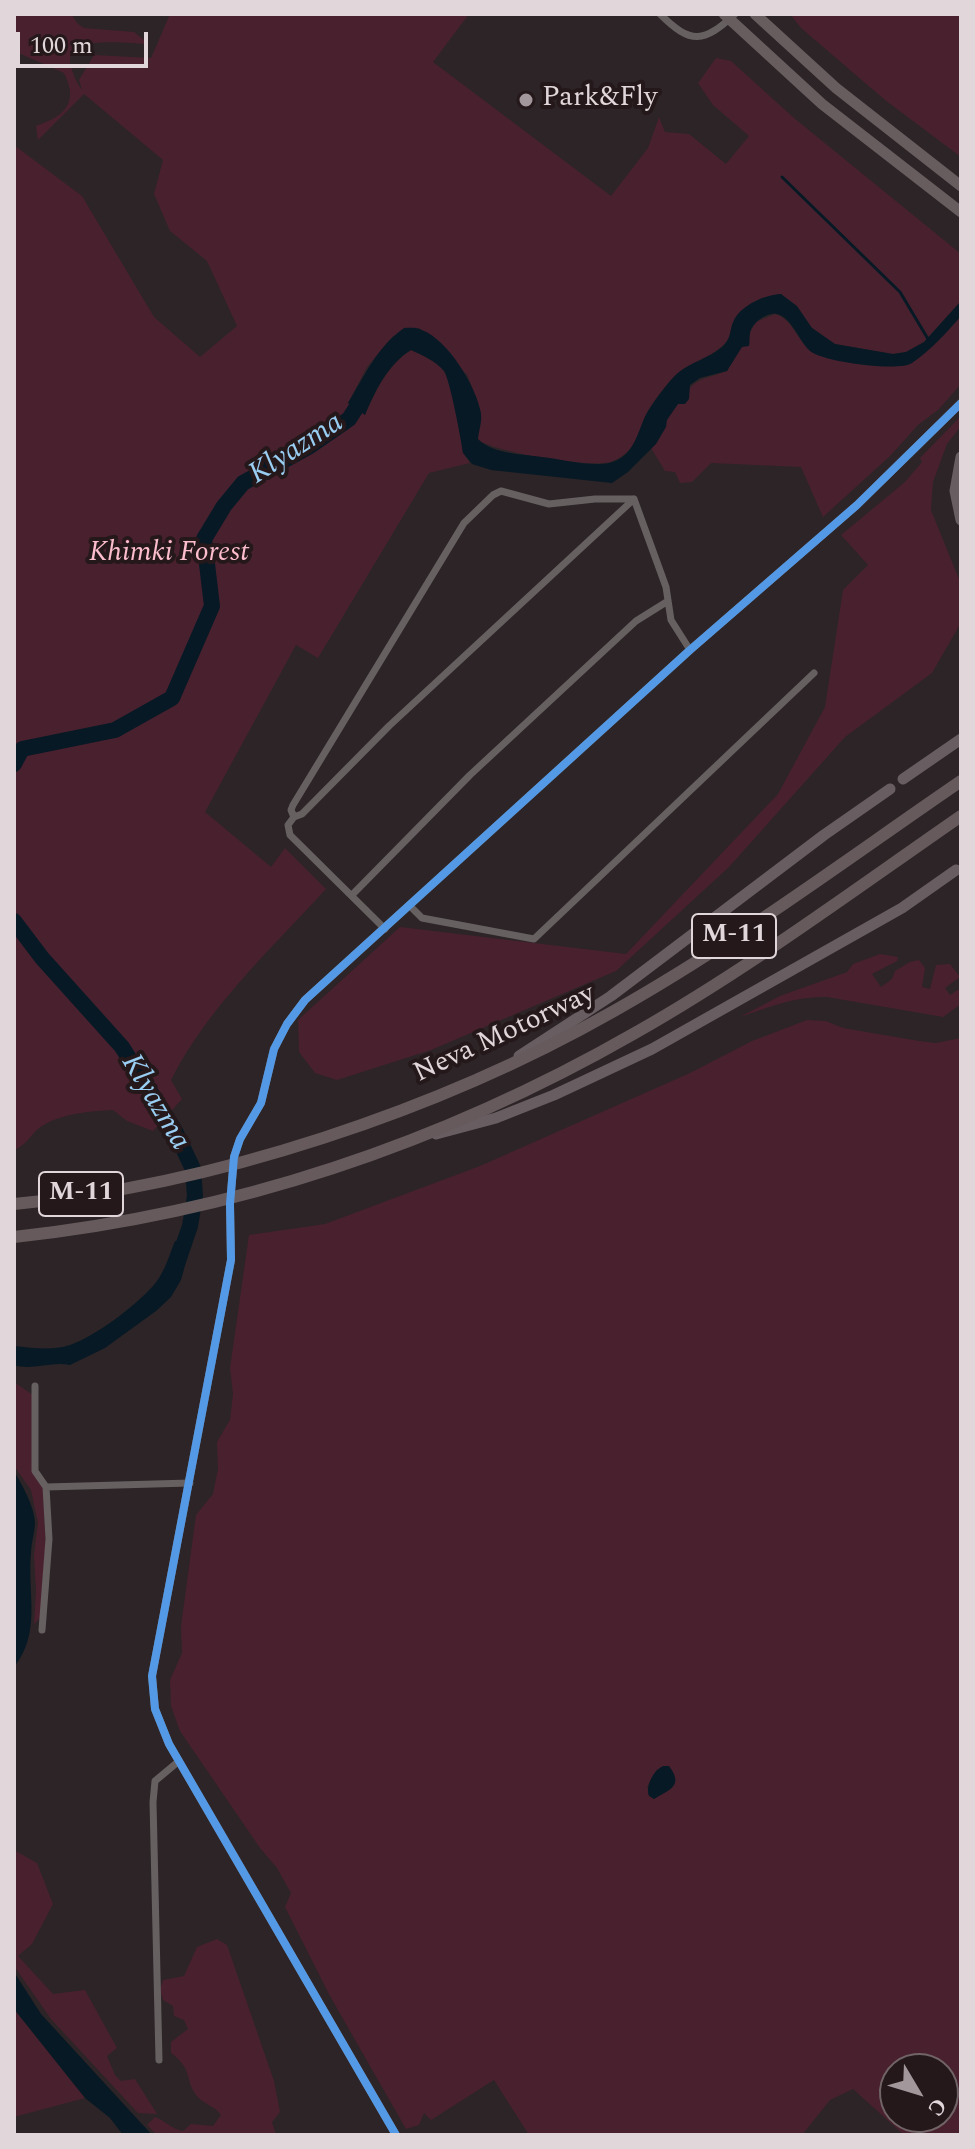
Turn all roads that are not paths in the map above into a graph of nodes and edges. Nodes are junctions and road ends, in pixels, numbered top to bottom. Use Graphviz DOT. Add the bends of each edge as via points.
graph roads {
  1 [pos="660,14"];
  2 [pos="724,14"];
  3 [pos="735,14"];
  4 [pos="758,17"];
  5 [pos="961,186"];
  6 [pos="961,212"];
  7 [pos="961,403"];
  8 [pos="961,457"];
  9 [pos="634,499"];
  10 [pos="961,520"];
  11 [pos="668,601"];
  12 [pos="690,650"];
  13 [pos="814,673"];
  14 [pos="961,739"];
  15 [pos="903,779"];
  16 [pos="961,781"];
  17 [pos="890,789"];
  18 [pos="961,816"];
  19 [pos="294,817"];
  20 [pos="956,870"];
  21 [pos="352,895"];
  22 [pos="410,906"];
  23 [pos="385,929"];
  24 [pos="495,1071"];
  25 [pos="417,1140"];
  26 [pos="14,1204"];
  27 [pos="14,1237"];
  28 [pos="35,1386"];
  29 [pos="190,1483"];
  30 [pos="46,1487"];
  31 [pos="42,1630"];
  32 [pos="179,1761"];
  33 [pos="159,2060"];
  34 [pos="396,2135"];
  1 -- 3 [label="street" via="694,36 710,35"];
  2 -- 6 [label="highway" via="844,122"];
  4 -- 5 [label="highway" via="836,88"];
  7 -- 12 [label="street" via="857,505"];
  8 -- 10 [label="main road" via="955,491"];
  9 -- 11 [label="street"];
  9 -- 19 [label="street"];
  9 -- 19 [label="street" via="549,504 501,491 493,495 464,523 293,805"];
  11 -- 12 [label="street" via="671,620"];
  11 -- 21 [label="street" via="636,621 470,775"];
  12 -- 22 [label="street"];
  13 -- 22 [label="street" via="534,939 422,918"];
  14 -- 15 [label="main road"];
  16 -- 24 [label="highway, Neva Motorway / М-11" via="615,1011"];
  17 -- 24 [label="main road, М-11" via="611,996"];
  18 -- 25 [label="highway, Neva Motorway / М-11" via="635,1033"];
  19 -- 21 [label="street" via="288,825 290,835"];
  20 -- 25 [label="main road, М-11" via="902,908 652,1049 554,1095"];
  21 -- 23 [label="street"];
  22 -- 23 [label="street"];
  23 -- 29 [label="street" via="305,1000 287,1024 274,1049 261,1103 240,1139 230,1204 231,1260"];
  24 -- 26 [label="highway, Neva Motorway / М-11" via="328,1136 251,1159 149,1184"];
  25 -- 27 [label="highway, Neva Motorway / М-11" via="250,1194 147,1218"];
  28 -- 30 [label="street" via="35,1471"];
  29 -- 30 [label="street"];
  29 -- 32 [label="street" via="152,1676 155,1709"];
  30 -- 31 [label="street" via="49,1539"];
  32 -- 33 [label="street" via="155,1781 153,1802"];
  32 -- 34 [label="street"];
}
